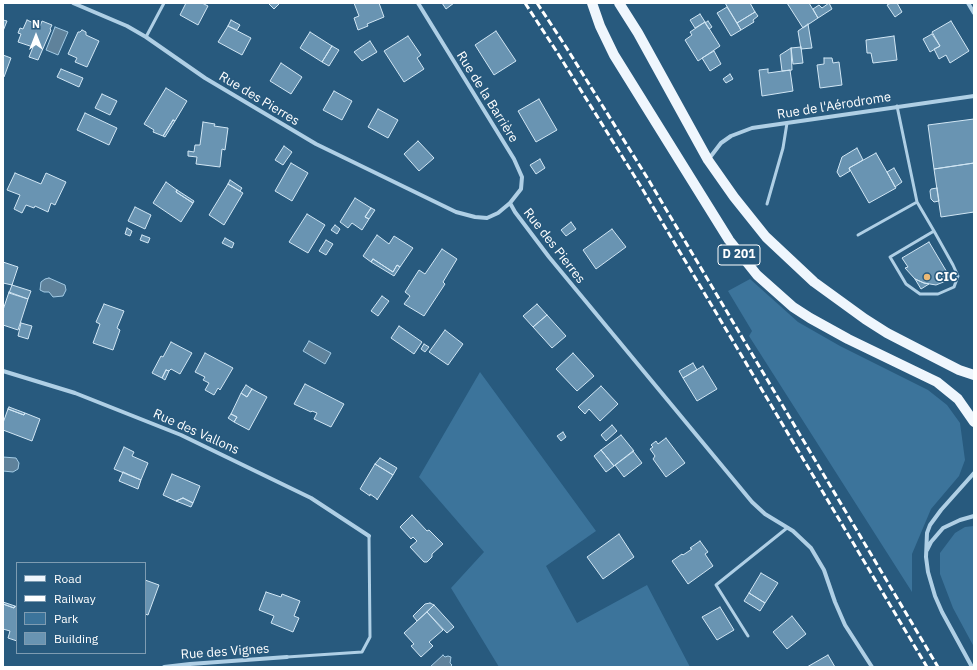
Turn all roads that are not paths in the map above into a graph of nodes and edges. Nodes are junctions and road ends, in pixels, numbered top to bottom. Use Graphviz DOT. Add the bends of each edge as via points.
graph roads {
  1 [pos="73,3"];
  2 [pos="164,3"];
  3 [pos="418,3"];
  4 [pos="592,3"];
  5 [pos="619,3"];
  6 [pos="968,3"];
  7 [pos="974,14"];
  8 [pos="146,37"];
  9 [pos="974,96"];
  10 [pos="897,106"];
  11 [pos="787,123"];
  12 [pos="708,160"];
  13 [pos="917,202"];
  14 [pos="510,203"];
  15 [pos="767,204"];
  16 [pos="934,231"];
  17 [pos="858,235"];
  18 [pos="3,371"];
  19 [pos="974,375"];
  20 [pos="974,422"];
  21 [pos="974,473"];
  22 [pos="974,516"];
  23 [pos="787,528"];
  24 [pos="368,536"];
  25 [pos="927,551"];
  26 [pos="748,636"];
  27 [pos="287,657"];
  28 [pos="164,667"];
  29 [pos="872,667"];
  30 [pos="972,667"];
  1 -- 8 [label="street, Rue des Pierres"];
  2 -- 8 [label="lane"];
  3 -- 14 [label="street, Rue de la Barrière" via="514,159 522,177 521,189"];
  4 -- 20 [label="main road, D 201" via="614,54 729,240 757,275 793,307 810,318 937,382 958,399"];
  5 -- 12 [label="main road, D 201"];
  6 -- 7 [label="street"];
  8 -- 14 [label="street, Rue des Pierres" via="205,78 316,144 456,212 487,218"];
  9 -- 10 [label="street, Rue de l'Aérodrome"];
  10 -- 11 [label="street, Rue de l'Aérodrome"];
  10 -- 13 [label="lane"];
  11 -- 12 [label="street, Rue de l'Aérodrome" via="736,133 721,142"];
  11 -- 15 [label="lane" via="783,148"];
  12 -- 19 [label="main road, D 201" via="766,237 814,282 840,303 887,333 959,370"];
  13 -- 16 [label="lane"];
  13 -- 17 [label="lane"];
  14 -- 23 [label="street, Rue des Pierres" via="549,257 752,502"];
  16 -- 16 [label="lane" via="958,276 954,287 938,294 920,294 906,284 890,257"];
  18 -- 24 [label="street, Rue des Vallons" via="75,393 181,434 311,498"];
  21 -- 25 [label="street" via="934,518 927,533"];
  22 -- 25 [label="street" via="943,528"];
  23 -- 26 [label="lane" via="716,586"];
  23 -- 29 [label="street, Rue des Pierres" via="811,548 824,570 844,625"];
  24 -- 27 [label="lane" via="370,637 362,652"];
  25 -- 30 [label="street" via="928,572 935,596"];
  27 -- 28 [label="street, Rue des Vignes"];
}
